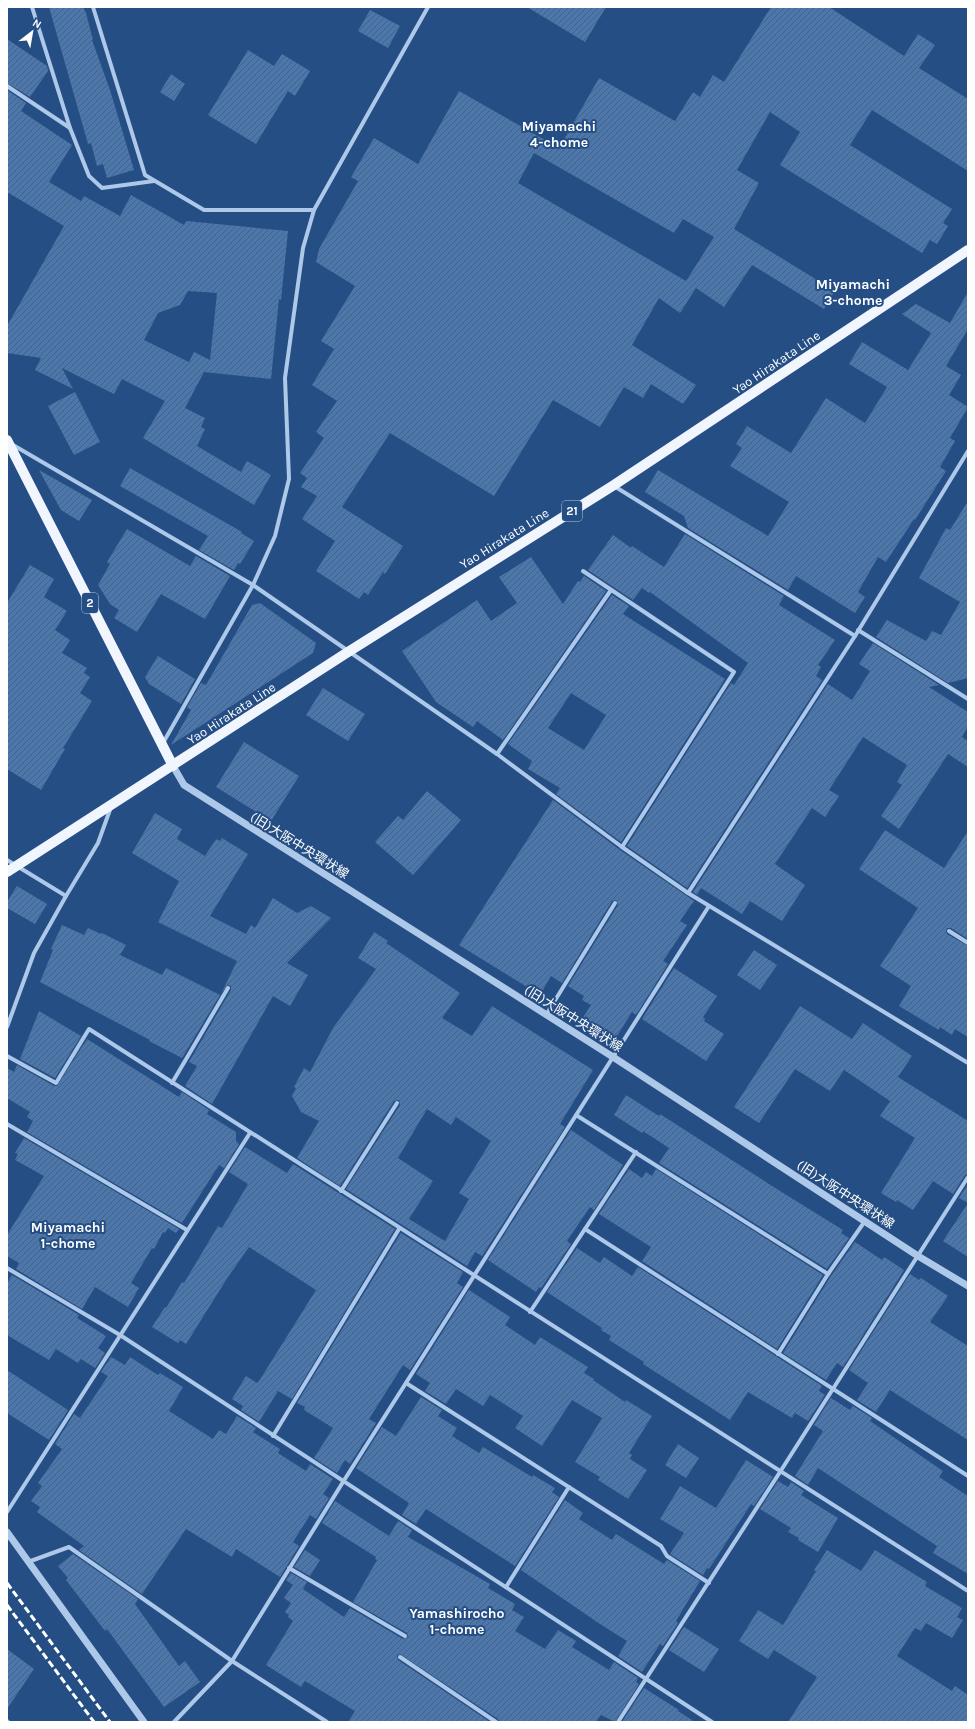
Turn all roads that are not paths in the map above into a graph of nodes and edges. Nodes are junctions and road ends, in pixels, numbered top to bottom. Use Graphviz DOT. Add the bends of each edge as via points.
graph roads {
  1 [pos="32,7"];
  2 [pos="93,7"];
  3 [pos="428,7"];
  4 [pos="7,86"];
  5 [pos="70,128"];
  6 [pos="154,181"];
  7 [pos="314,210"];
  8 [pos="968,250"];
  9 [pos="7,441"];
  10 [pos="968,451"];
  11 [pos="614,485"];
  12 [pos="583,571"];
  13 [pos="253,584"];
  14 [pos="611,590"];
  15 [pos="858,630"];
  16 [pos="855,636"];
  17 [pos="348,652"];
  18 [pos="968,700"];
  19 [pos="162,744"];
  20 [pos="497,754"];
  21 [pos="173,766"];
  22 [pos="112,805"];
  23 [pos="622,847"];
  24 [pos="7,860"];
  25 [pos="17,866"];
  26 [pos="7,872"];
  27 [pos="688,893"];
  28 [pos="66,896"];
  29 [pos="615,903"];
  30 [pos="709,906"];
  31 [pos="949,931"];
  32 [pos="968,943"];
  33 [pos="228,988"];
  34 [pos="546,1015"];
  35 [pos="7,1026"];
  36 [pos="7,1056"];
  37 [pos="613,1057"];
  38 [pos="968,1063"];
  39 [pos="172,1083"];
  40 [pos="397,1103"];
  41 [pos="576,1115"];
  42 [pos="7,1124"];
  43 [pos="250,1133"];
  44 [pos="636,1152"];
  45 [pos="968,1176"];
  46 [pos="341,1191"];
  47 [pos="865,1221"];
  48 [pos="399,1229"];
  49 [pos="187,1230"];
  50 [pos="585,1230"];
  51 [pos="918,1256"];
  52 [pos="7,1268"];
  53 [pos="828,1274"];
  54 [pos="474,1276"];
  55 [pos="968,1286"];
  56 [pos="530,1312"];
  57 [pos="120,1335"];
  58 [pos="778,1354"];
  59 [pos="406,1383"];
  60 [pos="833,1390"];
  61 [pos="273,1436"];
  62 [pos="780,1472"];
  63 [pos="968,1476"];
  64 [pos="343,1482"];
  65 [pos="569,1487"];
  66 [pos="7,1512"];
  67 [pos="7,1532"];
  68 [pos="28,1562"];
  69 [pos="289,1568"];
  70 [pos="709,1583"];
  71 [pos="506,1588"];
  72 [pos="968,1591"];
  73 [pos="405,1636"];
  74 [pos="400,1657"];
  75 [pos="232,1661"];
  76 [pos="647,1679"];
  77 [pos="144,1722"];
  78 [pos="174,1722"];
  79 [pos="327,1722"];
  80 [pos="496,1722"];
  81 [pos="618,1722"];
  82 [pos="712,1722"];
  1 -- 5 [label="street"];
  2 -- 6 [label="street" via="145,176"];
  3 -- 7 [label="street"];
  4 -- 5 [label="street"];
  5 -- 6 [label="street" via="89,176 102,188"];
  6 -- 7 [label="street" via="204,210"];
  7 -- 13 [label="street" via="303,248 284,378 289,479 275,536"];
  8 -- 11 [label="main road, Yao Hirakata Line / 21"];
  9 -- 13 [label="street"];
  9 -- 19 [label="main road, 2"];
  10 -- 15 [label="street"];
  11 -- 16 [label="street"];
  11 -- 17 [label="main road, Yao Hirakata Line / 21"];
  12 -- 14 [label="street"];
  13 -- 17 [label="street"];
  13 -- 19 [label="street"];
  14 -- 20 [label="street"];
  14 -- 23 [label="street" via="734,672"];
  15 -- 16 [label="street"];
  15 -- 18 [label="street"];
  16 -- 27 [label="street"];
  17 -- 20 [label="street"];
  17 -- 21 [label="main road, Yao Hirakata Line / 21"];
  19 -- 21 [label="main road, 2"];
  20 -- 23 [label="street"];
  21 -- 22 [label="main road, Yao Hirakata Line"];
  21 -- 34 [label="street, (旧)大阪中央環状線 / 2" via="184,785"];
  22 -- 25 [label="main road, Yao Hirakata Line"];
  22 -- 28 [label="street" via="98,843"];
  23 -- 27 [label="street"];
  24 -- 25 [label="street"];
  25 -- 26 [label="main road, Yao Hirakata Line"];
  25 -- 28 [label="street"];
  27 -- 30 [label="street"];
  28 -- 35 [label="street" via="34,953"];
  29 -- 34 [label="street"];
  30 -- 37 [label="street"];
  30 -- 38 [label="street"];
  31 -- 32 [label="street"];
  33 -- 39 [label="street"];
  34 -- 37 [label="street, (旧)大阪中央環状線 / 2"];
  36 -- 39 [label="street" via="56,1084 89,1029"];
  37 -- 41 [label="street"];
  37 -- 47 [label="street, (旧)大阪中央環状線 / 2"];
  39 -- 43 [label="street"];
  40 -- 46 [label="street"];
  41 -- 44 [label="street"];
  41 -- 54 [label="street"];
  42 -- 49 [label="street"];
  43 -- 46 [label="street"];
  43 -- 49 [label="street"];
  44 -- 50 [label="street"];
  44 -- 53 [label="street"];
  45 -- 51 [label="street"];
  46 -- 48 [label="street"];
  47 -- 51 [label="street, (旧)大阪中央環状線 / 2"];
  47 -- 53 [label="street"];
  48 -- 54 [label="street"];
  48 -- 61 [label="street"];
  49 -- 57 [label="street"];
  50 -- 56 [label="street"];
  50 -- 58 [label="street"];
  51 -- 55 [label="street, (旧)大阪中央環状線 / 2"];
  51 -- 60 [label="street"];
  52 -- 57 [label="street"];
  53 -- 58 [label="street"];
  54 -- 56 [label="street"];
  54 -- 59 [label="street"];
  56 -- 62 [label="street"];
  57 -- 61 [label="street"];
  57 -- 66 [label="street"];
  58 -- 60 [label="street"];
  59 -- 64 [label="street"];
  59 -- 65 [label="street"];
  60 -- 62 [label="street"];
  60 -- 63 [label="street"];
  61 -- 64 [label="street"];
  62 -- 70 [label="street"];
  62 -- 72 [label="street"];
  64 -- 69 [label="street"];
  64 -- 71 [label="street"];
  65 -- 70 [label="street" via="662,1546 668,1556"];
  65 -- 71 [label="street"];
  67 -- 68 [label="street"];
  68 -- 75 [label="street" via="68,1547"];
  68 -- 77 [label="street"];
  69 -- 73 [label="street"];
  69 -- 75 [label="street"];
  70 -- 76 [label="street"];
  71 -- 76 [label="street"];
  74 -- 80 [label="street"];
  75 -- 78 [label="street"];
  75 -- 79 [label="street"];
  76 -- 81 [label="street"];
  76 -- 82 [label="street"];
}
